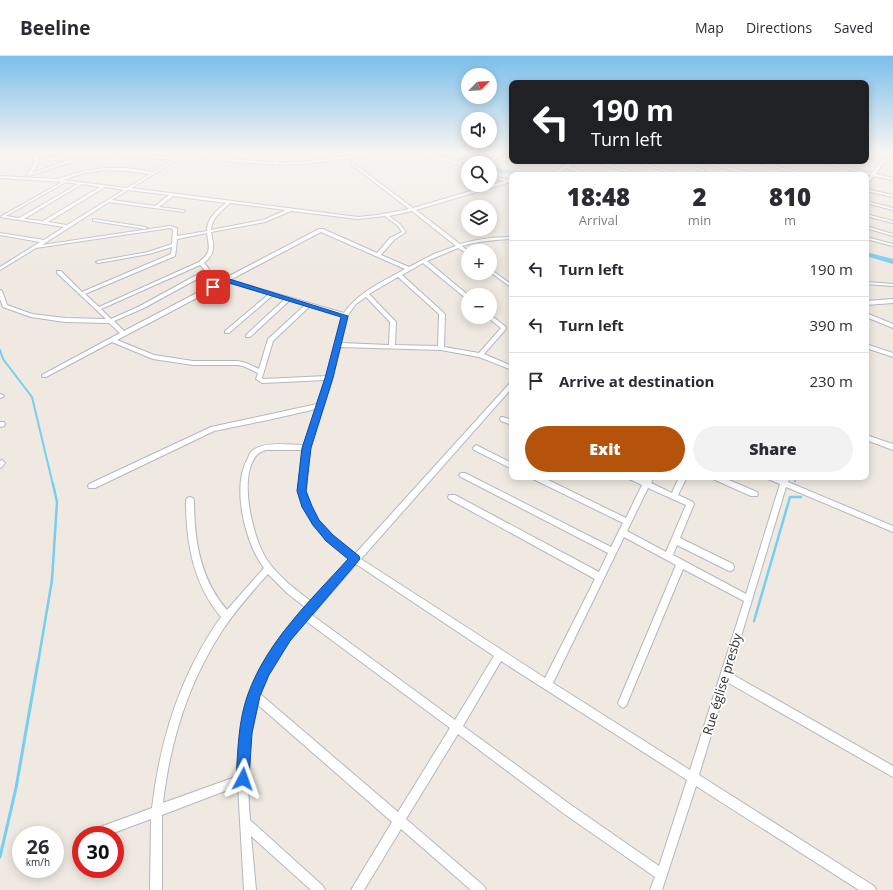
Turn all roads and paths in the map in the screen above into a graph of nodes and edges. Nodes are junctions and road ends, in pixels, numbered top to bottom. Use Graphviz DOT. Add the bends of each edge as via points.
graph roads {
  1 [pos="48,191"];
  2 [pos="68,191"];
  3 [pos="96,191"];
  4 [pos="124,191"];
  5 [pos="141,191"];
  6 [pos="388,191"];
  7 [pos="477,191"];
  8 [pos="870,191"];
  9 [pos="172,195"];
  10 [pos="893,196"];
  11 [pos="108,201"];
  12 [pos="230,202"];
  13 [pos="869,203"];
  14 [pos="156,207"];
  15 [pos="290,210"];
  16 [pos="412,210"];
  17 [pos="893,210"];
  18 [pos="183,211"];
  19 [pos="386,216"];
  20 [pos="869,216"];
  21 [pos="1,217"];
  22 [pos="20,219"];
  23 [pos="94,220"];
  24 [pos="893,222"];
  25 [pos="43,223"];
  26 [pos="68,226"];
  27 [pos="869,228"];
  28 [pos="153,229"];
  29 [pos="209,232"];
  30 [pos="0,234"];
  31 [pos="893,235"];
  32 [pos="174,238"];
  33 [pos="509,238"];
  34 [pos="869,239"];
  35 [pos="44,241"];
  36 [pos="173,244"];
  37 [pos="893,245"];
  38 [pos="458,246"];
  39 [pos="35,247"];
  40 [pos="461,248"];
  41 [pos="378,255"];
  42 [pos="424,261"];
  43 [pos="98,262"];
  44 [pos="201,264"];
  45 [pos="0,269"];
  46 [pos="410,269"];
  47 [pos="59,272"];
  48 [pos="399,275"];
  49 [pos="497,275"];
  50 [pos="226,280"];
  51 [pos="869,283"];
  52 [pos="893,284"];
  53 [pos="509,285"];
  54 [pos="0,291"];
  55 [pos="461,292"];
  56 [pos="81,294"];
  57 [pos="272,294"];
  58 [pos="366,294"];
  59 [pos="288,299"];
  60 [pos="893,301"];
  61 [pos="869,303"];
  62 [pos="308,305"];
  63 [pos="98,309"];
  64 [pos="345,316"];
  65 [pos="869,316"];
  66 [pos="110,321"];
  67 [pos="497,322"];
  68 [pos="893,326"];
  69 [pos="227,332"];
  70 [pos="124,334"];
  71 [pos="248,336"];
  72 [pos="112,340"];
  73 [pos="338,345"];
  74 [pos="392,346"];
  75 [pos="869,347"];
  76 [pos="440,348"];
  77 [pos="480,355"];
  78 [pos="893,355"];
  79 [pos="509,367"];
  80 [pos="260,372"];
  81 [pos="44,376"];
  82 [pos="329,378"];
  83 [pos="509,387"];
  84 [pos="319,406"];
  85 [pos="503,419"];
  86 [pos="509,422"];
  87 [pos="869,438"];
  88 [pos="893,447"];
  89 [pos="306,448"];
  90 [pos="476,448"];
  91 [pos="509,464"];
  92 [pos="463,474"];
  93 [pos="541,480"];
  94 [pos="682,480"];
  95 [pos="722,480"];
  96 [pos="785,480"];
  97 [pos="649,481"];
  98 [pos="92,486"];
  99 [pos="754,494"];
  100 [pos="452,497"];
  101 [pos="674,497"];
  102 [pos="190,500"];
  103 [pos="628,522"];
  104 [pos="893,529"];
  105 [pos="622,533"];
  106 [pos="675,540"];
  107 [pos="613,552"];
  108 [pos="668,557"];
  109 [pos="355,559"];
  110 [pos="681,564"];
  111 [pos="730,567"];
  112 [pos="268,569"];
  113 [pos="600,577"];
  114 [pos="748,599"];
  115 [pos="312,607"];
  116 [pos="305,615"];
  117 [pos="227,617"];
  118 [pos="500,655"];
  119 [pos="724,676"];
  120 [pos="547,685"];
  121 [pos="254,695"];
  122 [pos="623,704"];
  123 [pos="458,727"];
  124 [pos="893,772"];
  125 [pos="693,776"];
  126 [pos="243,779"];
  127 [pos="157,811"];
  128 [pos="400,822"];
  129 [pos="246,824"];
  130 [pos="117,826"];
  131 [pos="661,874"];
  132 [pos="156,890"];
  133 [pos="250,890"];
  134 [pos="319,890"];
  135 [pos="357,890"];
  136 [pos="480,890"];
  137 [pos="656,890"];
  138 [pos="870,890"];
  1 -- 21 [label="street"];
  2 -- 22 [label="street"];
  3 -- 25 [label="street"];
  4 -- 11 [label="street"];
  5 -- 9 [label="street"];
  6 -- 16 [label="street"];
  7 -- 16 [label="street"];
  8 -- 10 [label="street"];
  9 -- 12 [label="street"];
  9 -- 14 [label="street"];
  11 -- 14 [label="street"];
  11 -- 26 [label="street"];
  12 -- 15 [label="street"];
  12 -- 29 [label="street" via="212,218"];
  13 -- 17 [label="street"];
  14 -- 18 [label="street"];
  15 -- 19 [label="street" via="358,218"];
  15 -- 29 [label="street" via="264,221"];
  16 -- 19 [label="street"];
  16 -- 38 [label="street"];
  19 -- 41 [label="street" via="404,232 392,239"];
  20 -- 24 [label="street"];
  21 -- 22 [label="street"];
  22 -- 25 [label="street"];
  23 -- 28 [label="street"];
  25 -- 26 [label="street"];
  26 -- 35 [label="street"];
  27 -- 31 [label="street"];
  28 -- 32 [label="street" via="173,227"];
  28 -- 39 [label="street"];
  29 -- 32 [label="street"];
  29 -- 44 [label="street" via="212,248"];
  30 -- 35 [label="street"];
  32 -- 36 [label="street"];
  33 -- 38 [label="street"];
  34 -- 37 [label="street"];
  35 -- 39 [label="street"];
  36 -- 43 [label="street" via="149,253"];
  36 -- 56 [label="street" via="173,256"];
  38 -- 40 [label="street"];
  38 -- 42 [label="street"];
  39 -- 45 [label="street"];
  41 -- 46 [label="street"];
  41 -- 50 [label="street" via="321,230"];
  42 -- 46 [label="street"];
  42 -- 55 [label="street"];
  44 -- 63 [label="street"];
  44 -- 66 [label="street" via="207,269 204,273 142,307"];
  46 -- 48 [label="street"];
  47 -- 56 [label="street"];
  48 -- 58 [label="street"];
  48 -- 76 [label="street" via="442,314"];
  49 -- 53 [label="street"];
  50 -- 57 [label="street"];
  50 -- 70 [label="street"];
  51 -- 52 [label="street"];
  54 -- 66 [label="street" via="5,306 30,315 65,320"];
  56 -- 63 [label="street"];
  57 -- 59 [label="street"];
  57 -- 69 [label="street"];
  58 -- 64 [label="street" via="356,301"];
  58 -- 74 [label="street" via="393,322"];
  59 -- 62 [label="street"];
  59 -- 71 [label="street"];
  60 -- 61 [label="street"];
  62 -- 64 [label="street"];
  62 -- 80 [label="street" via="270,340"];
  63 -- 66 [label="street"];
  64 -- 73 [label="street"];
  65 -- 68 [label="street"];
  66 -- 70 [label="street"];
  67 -- 77 [label="street" via="504,328"];
  70 -- 72 [label="street"];
  72 -- 80 [label="street" via="153,357 193,363 238,363"];
  72 -- 81 [label="street"];
  73 -- 74 [label="street"];
  73 -- 82 [label="street"];
  74 -- 76 [label="street"];
  75 -- 78 [label="street"];
  76 -- 77 [label="street"];
  77 -- 79 [label="street"];
  80 -- 82 [label="street" via="259,379 262,381"];
  82 -- 84 [label="street"];
  83 -- 109 [label="street"];
  84 -- 89 [label="street"];
  84 -- 98 [label="street" via="213,429"];
  85 -- 86 [label="street"];
  87 -- 88 [label="street"];
  89 -- 109 [label="street" via="302,491 307,507 330,538"];
  89 -- 112 [label="street" via="258,448 251,455 246,468 244,502 251,539"];
  90 -- 91 [label="street"];
  92 -- 107 [label="street"];
  93 -- 103 [label="street"];
  94 -- 101 [label="street"];
  95 -- 99 [label="street"];
  96 -- 104 [label="street"];
  96 -- 114 [label="street, Rue église presby"];
  97 -- 101 [label="street"];
  97 -- 103 [label="street"];
  100 -- 113 [label="street"];
  101 -- 106 [label="street" via="690,504"];
  102 -- 117 [label="street" via="189,521 200,574 210,596"];
  103 -- 105 [label="street"];
  105 -- 107 [label="street"];
  105 -- 108 [label="street"];
  106 -- 108 [label="street"];
  106 -- 111 [label="street"];
  107 -- 113 [label="street"];
  108 -- 110 [label="street"];
  109 -- 115 [label="street"];
  109 -- 118 [label="street"];
  110 -- 114 [label="street"];
  110 -- 122 [label="street"];
  112 -- 115 [label="street"];
  112 -- 117 [label="street"];
  113 -- 120 [label="street"];
  114 -- 119 [label="street, Rue église presby"];
  115 -- 116 [label="street"];
  116 -- 121 [label="street" via="286,637"];
  116 -- 123 [label="street"];
  117 -- 127 [label="street" via="213,637 183,696 166,754"];
  118 -- 120 [label="street"];
  118 -- 123 [label="street"];
  119 -- 124 [label="street"];
  119 -- 125 [label="street, Rue église presby"];
  120 -- 125 [label="street"];
  121 -- 126 [label="street" via="246,733"];
  121 -- 128 [label="street"];
  123 -- 128 [label="street"];
  123 -- 131 [label="street" via="567,809"];
  125 -- 131 [label="street, Rue église presby"];
  125 -- 138 [label="street"];
  126 -- 127 [label="street"];
  126 -- 129 [label="street"];
  127 -- 130 [label="street"];
  127 -- 132 [label="street"];
  128 -- 135 [label="street"];
  128 -- 136 [label="street"];
  129 -- 133 [label="street"];
  129 -- 134 [label="street"];
  131 -- 137 [label="street, Rue église presby"];
}
